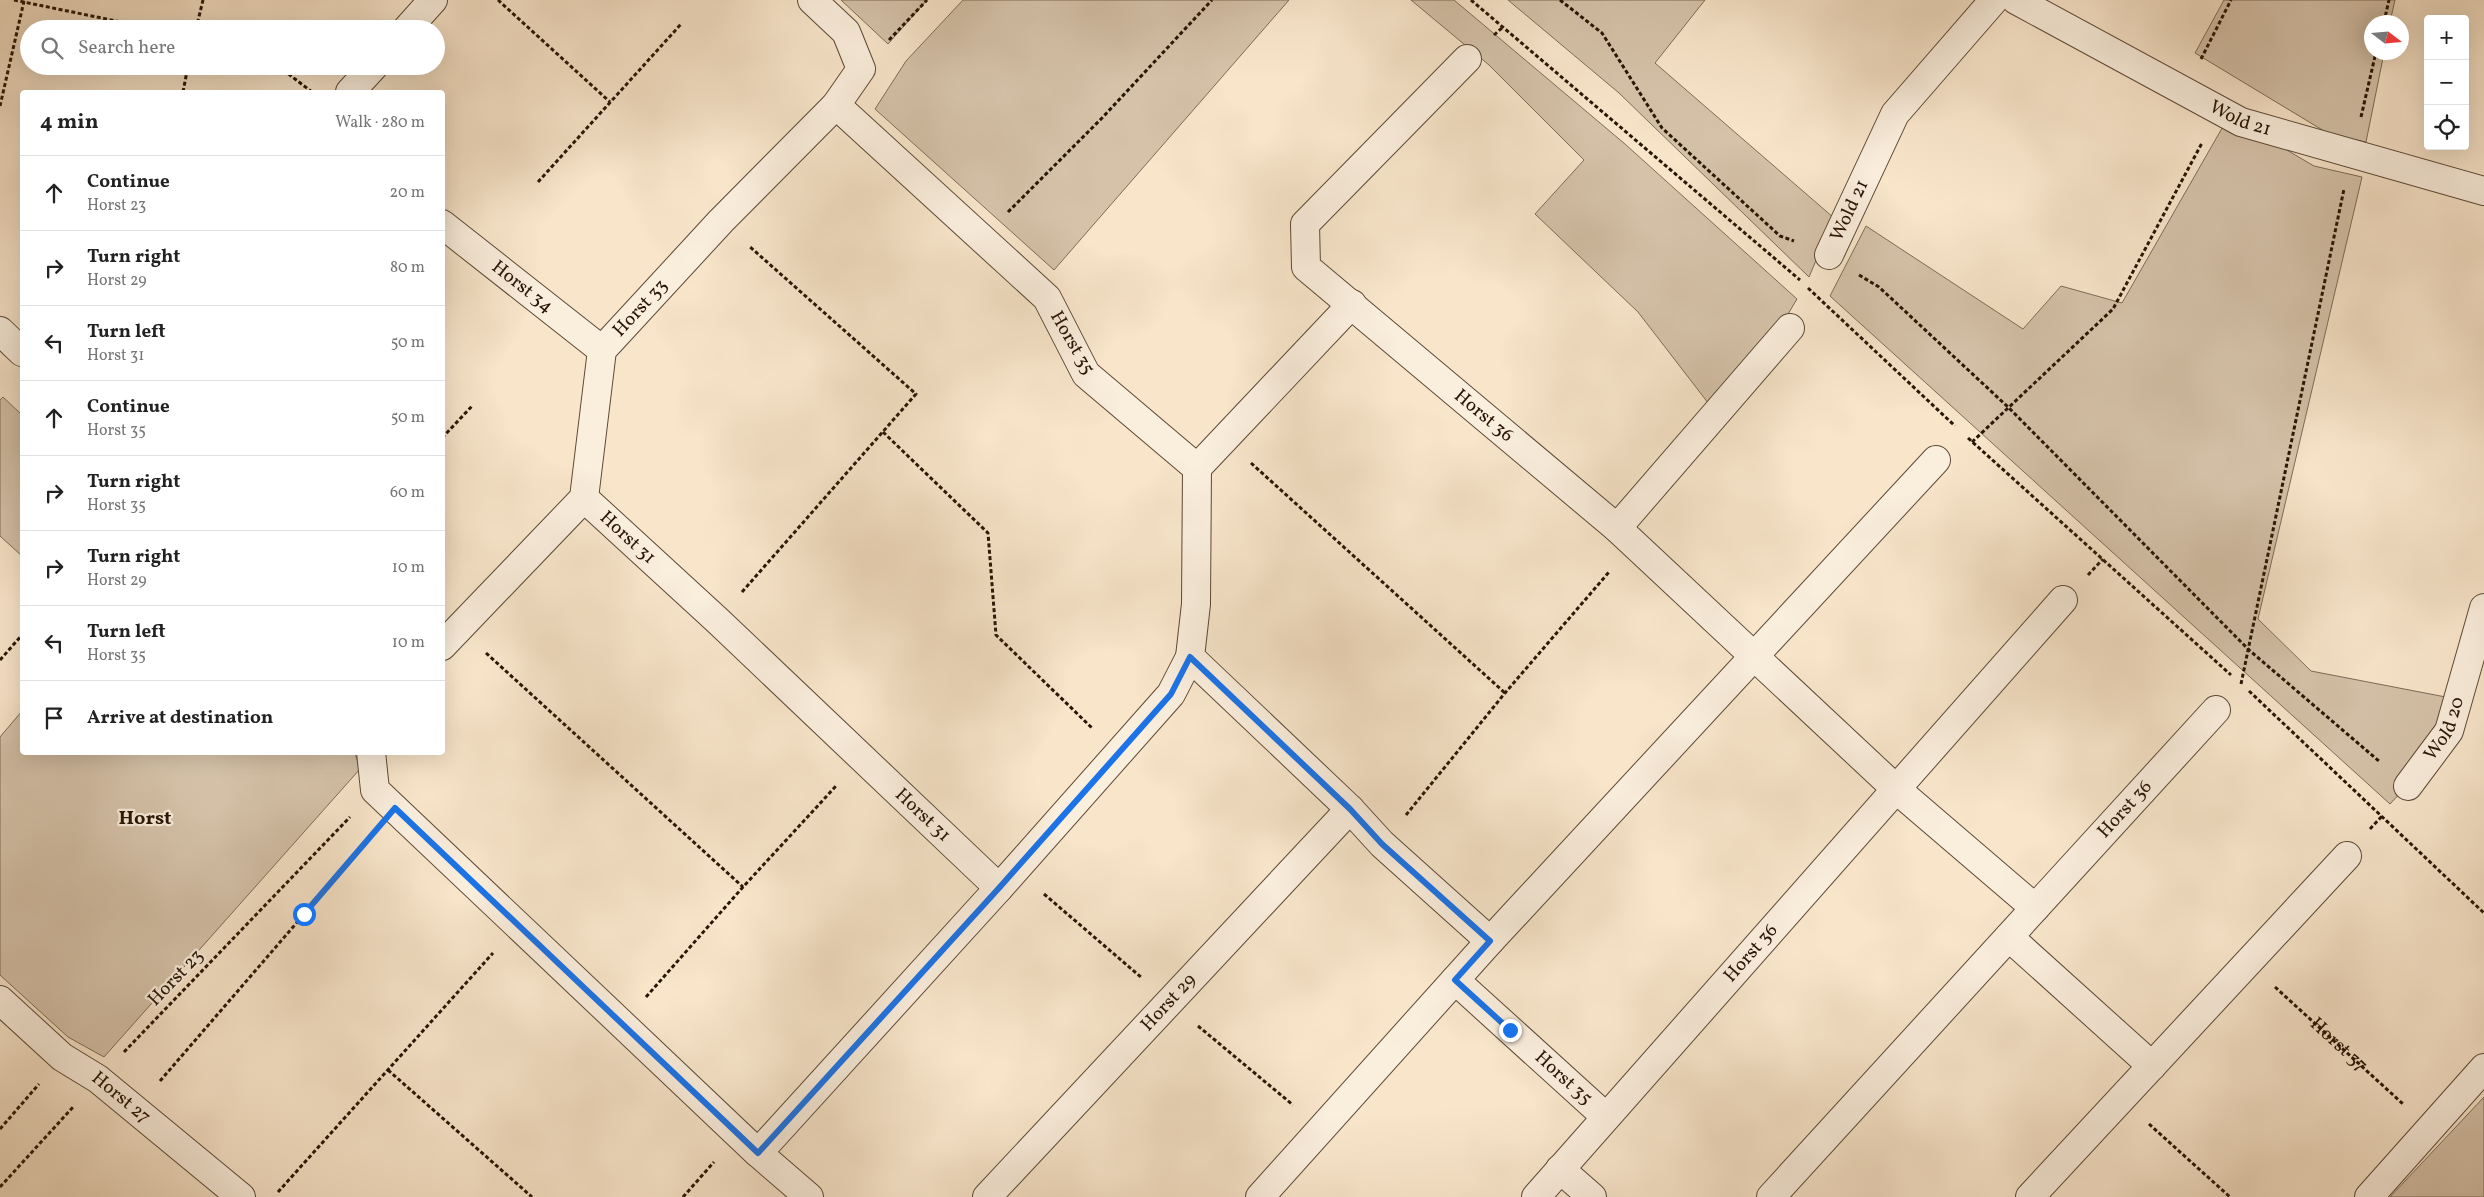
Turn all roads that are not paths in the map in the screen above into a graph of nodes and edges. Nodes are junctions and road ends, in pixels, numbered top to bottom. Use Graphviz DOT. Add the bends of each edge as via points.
graph roads {
  1 [pos="433,0"];
  2 [pos="812,0"];
  3 [pos="1994,0"];
  4 [pos="2016,0"];
  5 [pos="415,20"];
  6 [pos="1467,59"];
  7 [pos="366,75"];
  8 [pos="352,90"];
  9 [pos="836,104"];
  10 [pos="2484,191"];
  11 [pos="445,226"];
  12 [pos="1829,255"];
  13 [pos="1352,304"];
  14 [pos="1790,328"];
  15 [pos="0,331"];
  16 [pos="20,350"];
  17 [pos="602,350"];
  18 [pos="1936,460"];
  19 [pos="1197,468"];
  20 [pos="584,498"];
  21 [pos="1625,535"];
  22 [pos="2062,600"];
  23 [pos="2484,608"];
  24 [pos="451,638"];
  25 [pos="1755,655"];
  26 [pos="1190,657"];
  27 [pos="2216,710"];
  28 [pos="371,755"];
  29 [pos="2408,786"];
  30 [pos="1896,788"];
  31 [pos="1350,809"];
  32 [pos="2347,856"];
  33 [pos="999,888"];
  34 [pos="2035,908"];
  35 [pos="2009,937"];
  36 [pos="1490,941"];
  37 [pos="1455,980"];
  38 [pos="0,1000"];
  39 [pos="2152,1066"];
  40 [pos="2484,1068"];
  41 [pos="1606,1117"];
  42 [pos="749,1143"];
  43 [pos="1560,1169"];
  44 [pos="241,1197"];
  45 [pos="809,1197"];
  46 [pos="987,1197"];
  47 [pos="1260,1197"];
  48 [pos="1536,1197"];
  49 [pos="1592,1197"];
  50 [pos="1771,1197"];
  51 [pos="2030,1197"];
  52 [pos="2369,1197"];
  1 -- 5 [label="street"];
  2 -- 9 [label="street, Horst 33" via="846,32 861,69"];
  3 -- 12 [label="street, Wold 21" via="1896,114"];
  4 -- 10 [label="street, Wold 21" via="2241,122"];
  6 -- 13 [label="street, Horst 36" via="1305,224 1306,267"];
  7 -- 8 [label="street"];
  9 -- 17 [label="street, Horst 33" via="721,220"];
  9 -- 19 [label="street, Horst 35" via="1047,298 1086,374"];
  11 -- 17 [label="street, Horst 34"];
  13 -- 19 [label="street"];
  13 -- 21 [label="street, Horst 36"];
  14 -- 21 [label="street"];
  15 -- 16 [label="street"];
  17 -- 20 [label="street, Horst 33"];
  18 -- 25 [label="street"];
  19 -- 26 [label="street" via="1196,604"];
  20 -- 24 [label="street"];
  20 -- 33 [label="street, Horst 31"];
  21 -- 25 [label="street, Horst 36"];
  22 -- 30 [label="street, Horst 36"];
  23 -- 29 [label="street, Wold 20" via="2449,731"];
  25 -- 30 [label="street, Horst 36"];
  25 -- 36 [label="street"];
  26 -- 31 [label="street"];
  26 -- 33 [label="street" via="1171,694"];
  27 -- 34 [label="street, Horst 36"];
  28 -- 42 [label="street" via="375,790"];
  30 -- 34 [label="street, Horst 36"];
  30 -- 41 [label="street, Horst 36"];
  31 -- 36 [label="street" via="1382,844"];
  31 -- 46 [label="street, Horst 29"];
  32 -- 39 [label="street"];
  33 -- 42 [label="street"];
  34 -- 35 [label="street, Horst 36"];
  35 -- 39 [label="street"];
  35 -- 50 [label="street, Horst 36"];
  36 -- 37 [label="street"];
  37 -- 41 [label="street, Horst 35"];
  37 -- 47 [label="street"];
  38 -- 44 [label="street, Horst 27" via="62,1057 98,1079"];
  39 -- 51 [label="street"];
  40 -- 52 [label="street"];
  41 -- 43 [label="street, Horst 36"];
  42 -- 45 [label="street"];
  43 -- 48 [label="street, Horst 36"];
  43 -- 49 [label="street"];
}
